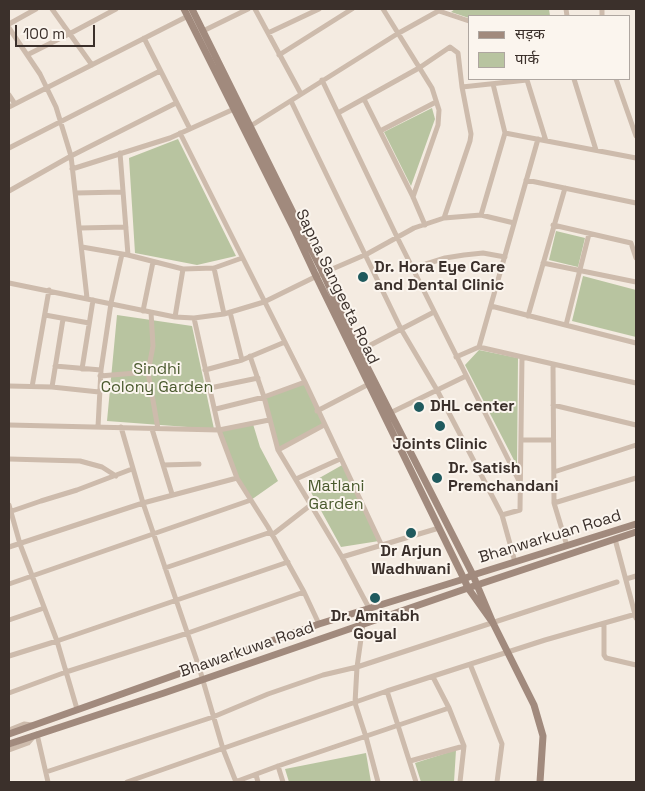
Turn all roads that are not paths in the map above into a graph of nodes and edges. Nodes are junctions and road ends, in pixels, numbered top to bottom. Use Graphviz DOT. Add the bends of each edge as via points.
graph roads {
  1 [pos="36,9"];
  2 [pos="52,9"];
  3 [pos="116,9"];
  4 [pos="184,9"];
  5 [pos="192,9"];
  6 [pos="248,9"];
  7 [pos="255,9"];
  8 [pos="318,9"];
  9 [pos="383,9"];
  10 [pos="348,10"];
  11 [pos="438,10"];
  12 [pos="188,16"];
  13 [pos="468,20"];
  14 [pos="9,24"];
  15 [pos="9,28"];
  16 [pos="203,31"];
  17 [pos="71,33"];
  18 [pos="268,33"];
  19 [pos="397,34"];
  20 [pos="144,38"];
  21 [pos="27,55"];
  22 [pos="279,55"];
  23 [pos="92,65"];
  24 [pos="419,68"];
  25 [pos="160,71"];
  26 [pos="322,80"];
  27 [pos="574,80"];
  28 [pos="616,80"];
  29 [pos="493,84"];
  30 [pos="462,87"];
  31 [pos="46,88"];
  32 [pos="301,94"];
  33 [pos="9,95"];
  34 [pos="364,99"];
  35 [pos="291,101"];
  36 [pos="436,102"];
  37 [pos="176,103"];
  38 [pos="15,104"];
  39 [pos="9,107"];
  40 [pos="234,109"];
  41 [pos="338,113"];
  42 [pos="60,122"];
  43 [pos="247,128"];
  44 [pos="190,129"];
  45 [pos="380,131"];
  46 [pos="505,132"];
  47 [pos="180,133"];
  48 [pos="636,136"];
  49 [pos="538,139"];
  50 [pos="546,141"];
  51 [pos="9,148"];
  52 [pos="596,150"];
  53 [pos="120,153"];
  54 [pos="71,156"];
  55 [pos="636,158"];
  56 [pos="72,169"];
  57 [pos="526,180"];
  58 [pos="565,188"];
  59 [pos="9,191"];
  60 [pos="122,192"];
  61 [pos="76,193"];
  62 [pos="413,197"];
  63 [pos="636,203"];
  64 [pos="481,214"];
  65 [pos="444,218"];
  66 [pos="514,223"];
  67 [pos="425,225"];
  68 [pos="554,225"];
  69 [pos="126,227"];
  70 [pos="80,228"];
  71 [pos="589,234"];
  72 [pos="397,237"];
  73 [pos="82,247"];
  74 [pos="366,254"];
  75 [pos="125,255"];
  76 [pos="505,257"];
  77 [pos="242,258"];
  78 [pos="636,258"];
  79 [pos="154,262"];
  80 [pos="543,263"];
  81 [pos="214,268"];
  82 [pos="183,270"];
  83 [pos="414,271"];
  84 [pos="580,271"];
  85 [pos="319,274"];
  86 [pos="636,282"];
  87 [pos="9,283"];
  88 [pos="49,290"];
  89 [pos="90,299"];
  90 [pos="264,302"];
  91 [pos="111,303"];
  92 [pos="490,306"];
  93 [pos="143,311"];
  94 [pos="151,312"];
  95 [pos="230,312"];
  96 [pos="434,312"];
  97 [pos="224,314"];
  98 [pos="45,315"];
  99 [pos="528,316"];
  100 [pos="175,317"];
  101 [pos="194,318"];
  102 [pos="63,319"];
  103 [pos="89,323"];
  104 [pos="566,325"];
  105 [pos="401,329"];
  106 [pos="284,342"];
  107 [pos="636,343"];
  108 [pos="479,347"];
  109 [pos="359,351"];
  110 [pos="250,356"];
  111 [pos="456,357"];
  112 [pos="522,357"];
  113 [pos="242,360"];
  114 [pos="553,364"];
  115 [pos="56,366"];
  116 [pos="82,368"];
  117 [pos="205,370"];
  118 [pos="148,372"];
  119 [pos="101,373"];
  120 [pos="466,376"];
  121 [pos="258,378"];
  122 [pos="305,382"];
  123 [pos="636,383"];
  124 [pos="369,384"];
  125 [pos="9,386"];
  126 [pos="32,386"];
  127 [pos="52,387"];
  128 [pos="210,388"];
  129 [pos="437,390"];
  130 [pos="99,392"];
  131 [pos="264,397"];
  132 [pos="553,405"];
  133 [pos="216,409"];
  134 [pos="317,410"];
  135 [pos="387,414"];
  136 [pos="269,420"];
  137 [pos="9,425"];
  138 [pos="324,425"];
  139 [pos="636,425"];
  140 [pos="98,427"];
  141 [pos="121,427"];
  142 [pos="155,429"];
  143 [pos="220,430"];
  144 [pos="521,440"];
  145 [pos="553,440"];
  146 [pos="636,445"];
  147 [pos="278,450"];
  148 [pos="9,458"];
  149 [pos="340,459"];
  150 [pos="199,464"];
  151 [pos="163,465"];
  152 [pos="132,469"];
  153 [pos="554,472"];
  154 [pos="116,476"];
  155 [pos="237,478"];
  156 [pos="636,478"];
  157 [pos="296,479"];
  158 [pos="520,485"];
  159 [pos="172,494"];
  160 [pos="251,500"];
  161 [pos="143,503"];
  162 [pos="554,503"];
  163 [pos="312,504"];
  164 [pos="9,505"];
  165 [pos="10,512"];
  166 [pos="502,515"];
  167 [pos="636,524"];
  168 [pos="439,528"];
  169 [pos="636,532"];
  170 [pos="272,533"];
  171 [pos="154,535"];
  172 [pos="615,539"];
  173 [pos="20,544"];
  174 [pos="382,546"];
  175 [pos="567,546"];
  176 [pos="9,548"];
  177 [pos="342,557"];
  178 [pos="288,562"];
  179 [pos="515,562"];
  180 [pos="165,568"];
  181 [pos="473,575"];
  182 [pos="32,576"];
  183 [pos="636,576"];
  184 [pos="464,579"];
  185 [pos="626,579"];
  186 [pos="617,582"];
  187 [pos="9,584"];
  188 [pos="477,585"];
  189 [pos="468,588"];
  190 [pos="304,592"];
  191 [pos="176,600"];
  192 [pos="44,608"];
  193 [pos="369,608"];
  194 [pos="636,616"];
  195 [pos="9,620"];
  196 [pos="493,623"];
  197 [pos="319,624"];
  198 [pos="604,624"];
  199 [pos="363,625"];
  200 [pos="188,633"];
  201 [pos="57,642"];
  202 [pos="508,652"];
  203 [pos="9,656"];
  204 [pos="470,664"];
  205 [pos="636,665"];
  206 [pos="199,667"];
  207 [pos="357,667"];
  208 [pos="66,672"];
  209 [pos="433,677"];
  210 [pos="202,680"];
  211 [pos="387,690"];
  212 [pos="9,693"];
  213 [pos="355,703"];
  214 [pos="449,708"];
  215 [pos="77,709"];
  216 [pos="213,717"];
  217 [pos="399,726"];
  218 [pos="28,727"];
  219 [pos="9,730"];
  220 [pos="9,734"];
  221 [pos="33,736"];
  222 [pos="366,737"];
  223 [pos="9,744"];
  224 [pos="464,746"];
  225 [pos="223,749"];
  226 [pos="9,750"];
  227 [pos="410,761"];
  228 [pos="278,766"];
  229 [pos="46,772"];
  230 [pos="256,775"];
  231 [pos="47,782"];
  232 [pos="127,782"];
  233 [pos="235,782"];
  234 [pos="258,782"];
  235 [pos="283,782"];
  236 [pos="378,782"];
  237 [pos="416,782"];
  238 [pos="460,782"];
  239 [pos="497,782"];
  240 [pos="540,782"];
  1 -- 14 [label="street"];
  2 -- 17 [label="street"];
  3 -- 17 [label="street"];
  4 -- 12 [label="main road, Sapna Sangeeta Road"];
  5 -- 16 [label="main road, Sapna Sangeeta Road"];
  6 -- 16 [label="street"];
  7 -- 18 [label="street"];
  8 -- 18 [label="street"];
  9 -- 19 [label="street"];
  10 -- 22 [label="street"];
  11 -- 13 [label="street"];
  11 -- 19 [label="street"];
  12 -- 20 [label="street"];
  12 -- 40 [label="main road, Sapna Sangeeta Road"];
  15 -- 21 [label="street"];
  16 -- 43 [label="main road, Sapna Sangeeta Road"];
  17 -- 21 [label="street"];
  17 -- 23 [label="street"];
  18 -- 22 [label="street"];
  19 -- 24 [label="street"];
  19 -- 26 [label="street"];
  20 -- 23 [label="street"];
  20 -- 25 [label="street"];
  21 -- 31 [label="street"];
  22 -- 32 [label="street"];
  23 -- 31 [label="street"];
  24 -- 30 [label="street" via="450,47 458,53"];
  24 -- 34 [label="street"];
  24 -- 36 [label="street" via="432,88"];
  25 -- 37 [label="street"];
  25 -- 42 [label="street"];
  26 -- 32 [label="street"];
  26 -- 41 [label="street"];
  27 -- 52 [label="street"];
  28 -- 48 [label="street"];
  29 -- 30 [label="street"];
  29 -- 46 [label="street"];
  29 -- 50 [label="street" via="527,80"];
  30 -- 65 [label="street" via="471,134"];
  31 -- 38 [label="street"];
  31 -- 42 [label="street"];
  32 -- 35 [label="street"];
  33 -- 38 [label="street"];
  34 -- 41 [label="street"];
  34 -- 45 [label="street"];
  35 -- 43 [label="street"];
  35 -- 74 [label="street"];
  36 -- 45 [label="street"];
  36 -- 62 [label="street" via="438,125"];
  37 -- 44 [label="street"];
  37 -- 54 [label="street"];
  38 -- 39 [label="street"];
  40 -- 43 [label="main road, Sapna Sangeeta Road"];
  40 -- 44 [label="street"];
  41 -- 72 [label="street"];
  42 -- 51 [label="street"];
  42 -- 54 [label="street"];
  43 -- 85 [label="main road, Sapna Sangeeta Road" via="295,231"];
  44 -- 47 [label="street"];
  45 -- 62 [label="street"];
  46 -- 49 [label="street"];
  46 -- 64 [label="street"];
  47 -- 53 [label="street"];
  47 -- 77 [label="street"];
  49 -- 50 [label="street"];
  49 -- 57 [label="street"];
  50 -- 52 [label="street"];
  52 -- 55 [label="street"];
  53 -- 56 [label="street"];
  53 -- 60 [label="street"];
  54 -- 56 [label="street"];
  54 -- 59 [label="street"];
  56 -- 61 [label="street"];
  57 -- 58 [label="street"];
  57 -- 66 [label="street"];
  58 -- 63 [label="street"];
  58 -- 68 [label="street"];
  60 -- 61 [label="street"];
  60 -- 69 [label="street"];
  61 -- 70 [label="street"];
  62 -- 67 [label="street"];
  64 -- 65 [label="street"];
  64 -- 66 [label="street"];
  65 -- 67 [label="street"];
  66 -- 76 [label="street"];
  67 -- 72 [label="street"];
  68 -- 71 [label="street"];
  68 -- 80 [label="street"];
  69 -- 70 [label="street"];
  69 -- 75 [label="street"];
  70 -- 73 [label="street"];
  71 -- 78 [label="street" via="631,243"];
  71 -- 84 [label="street"];
  72 -- 74 [label="street"];
  72 -- 83 [label="street"];
  73 -- 75 [label="street"];
  73 -- 89 [label="street"];
  74 -- 85 [label="street"];
  74 -- 105 [label="street"];
  75 -- 79 [label="street"];
  75 -- 91 [label="street"];
  76 -- 83 [label="street" via="483,252 455,256"];
  76 -- 92 [label="street"];
  77 -- 81 [label="street"];
  77 -- 90 [label="street"];
  79 -- 82 [label="street"];
  79 -- 93 [label="street"];
  80 -- 84 [label="street"];
  80 -- 99 [label="street"];
  81 -- 82 [label="street"];
  81 -- 97 [label="street"];
  82 -- 100 [label="street"];
  83 -- 96 [label="street"];
  84 -- 86 [label="street"];
  84 -- 104 [label="street"];
  85 -- 90 [label="street"];
  85 -- 109 [label="main road, Sapna Sangeeta Road"];
  85 -- 124 [label="main road, Sapna Sangeeta Road"];
  87 -- 88 [label="street"];
  88 -- 89 [label="street"];
  88 -- 98 [label="street"];
  89 -- 91 [label="street"];
  89 -- 103 [label="street"];
  90 -- 95 [label="street"];
  90 -- 106 [label="street"];
  91 -- 93 [label="street"];
  91 -- 119 [label="street"];
  92 -- 99 [label="street"];
  92 -- 108 [label="street"];
  93 -- 94 [label="street"];
  94 -- 100 [label="street"];
  94 -- 118 [label="street" via="153,346"];
  95 -- 97 [label="street"];
  95 -- 113 [label="street"];
  96 -- 105 [label="street"];
  96 -- 111 [label="street"];
  97 -- 101 [label="street"];
  98 -- 102 [label="street"];
  98 -- 126 [label="street"];
  99 -- 104 [label="street"];
  100 -- 101 [label="street"];
  101 -- 117 [label="street"];
  102 -- 103 [label="street"];
  102 -- 115 [label="street"];
  103 -- 116 [label="street"];
  104 -- 107 [label="street"];
  105 -- 109 [label="street"];
  105 -- 129 [label="street"];
  106 -- 110 [label="street"];
  106 -- 122 [label="street"];
  108 -- 111 [label="street"];
  108 -- 112 [label="street"];
  109 -- 135 [label="main road, Sapna Sangeeta Road"];
  110 -- 113 [label="street"];
  110 -- 121 [label="street"];
  111 -- 120 [label="street"];
  112 -- 114 [label="street"];
  112 -- 144 [label="street"];
  113 -- 117 [label="street"];
  114 -- 123 [label="street"];
  114 -- 132 [label="street"];
  115 -- 116 [label="street"];
  115 -- 127 [label="street"];
  116 -- 119 [label="street"];
  117 -- 128 [label="street"];
  118 -- 119 [label="street"];
  118 -- 142 [label="street"];
  119 -- 130 [label="street"];
  120 -- 129 [label="street"];
  120 -- 158 [label="street"];
  121 -- 128 [label="street"];
  121 -- 131 [label="street"];
  122 -- 131 [label="street"];
  122 -- 134 [label="street"];
  124 -- 134 [label="street"];
  124 -- 135 [label="main road, Sapna Sangeeta Road"];
  125 -- 126 [label="street"];
  126 -- 127 [label="street"];
  127 -- 130 [label="street"];
  128 -- 133 [label="street"];
  129 -- 135 [label="street"];
  129 -- 166 [label="street"];
  130 -- 140 [label="street"];
  131 -- 133 [label="street"];
  131 -- 136 [label="street"];
  132 -- 139 [label="street"];
  132 -- 145 [label="street"];
  133 -- 143 [label="street"];
  134 -- 138 [label="street"];
  135 -- 168 [label="main road, Sapna Sangeeta Road"];
  135 -- 181 [label="main road, Sapna Sangeeta Road"];
  136 -- 143 [label="street"];
  136 -- 147 [label="street"];
  137 -- 140 [label="street"];
  138 -- 147 [label="street"];
  138 -- 149 [label="street"];
  140 -- 141 [label="street"];
  141 -- 142 [label="street"];
  141 -- 152 [label="street"];
  142 -- 143 [label="street"];
  142 -- 151 [label="street"];
  143 -- 155 [label="street"];
  144 -- 145 [label="street"];
  144 -- 158 [label="street"];
  145 -- 153 [label="street"];
  146 -- 153 [label="street"];
  147 -- 157 [label="street"];
  148 -- 154 [label="street" via="80,461 102,467"];
  149 -- 157 [label="street"];
  149 -- 174 [label="street"];
  150 -- 151 [label="street"];
  151 -- 159 [label="street"];
  152 -- 154 [label="street"];
  152 -- 161 [label="street"];
  153 -- 162 [label="street"];
  154 -- 165 [label="street"];
  155 -- 159 [label="street"];
  155 -- 160 [label="street"];
  156 -- 162 [label="street"];
  157 -- 163 [label="street"];
  158 -- 166 [label="street" via="520,510"];
  159 -- 161 [label="street"];
  160 -- 170 [label="street"];
  160 -- 171 [label="street"];
  161 -- 171 [label="street"];
  161 -- 173 [label="street"];
  162 -- 175 [label="street"];
  163 -- 170 [label="street"];
  163 -- 177 [label="street"];
  164 -- 165 [label="street"];
  165 -- 173 [label="street"];
  166 -- 179 [label="street"];
  167 -- 175 [label="main road, Bhanwarkuan Road"];
  168 -- 174 [label="street"];
  168 -- 184 [label="main road, Sapna Sangeeta Road"];
  169 -- 172 [label="main road, Bhanwarkuan Road"];
  170 -- 178 [label="street"];
  170 -- 180 [label="street"];
  171 -- 180 [label="street"];
  171 -- 182 [label="street"];
  172 -- 185 [label="street"];
  172 -- 188 [label="main road, Bhanwarkuan Road"];
  173 -- 176 [label="street"];
  173 -- 182 [label="street"];
  174 -- 177 [label="street"];
  175 -- 179 [label="main road, Bhanwarkuan Road"];
  177 -- 193 [label="street"];
  178 -- 190 [label="street"];
  178 -- 191 [label="street"];
  179 -- 181 [label="main road, Bhanwarkuan Road"];
  180 -- 191 [label="street"];
  181 -- 184 [label="main road, Bhanwarkuan Road"];
  181 -- 188 [label="main road, Sapna Sangeeta Road"];
  182 -- 187 [label="street"];
  182 -- 192 [label="street"];
  183 -- 185 [label="street"];
  184 -- 189 [label="main road, Sapna Sangeeta Road"];
  184 -- 193 [label="main road, Bhawarkuwa Road"];
  185 -- 194 [label="street"];
  186 -- 196 [label="street"];
  188 -- 189 [label="main road, Bhanwarkuan Road"];
  188 -- 196 [label="main road, Sapna Sangeeta Road"];
  189 -- 196 [label="main road, Sapna Sangeeta Road"];
  189 -- 199 [label="main road, Bhawarkuwa Road"];
  190 -- 197 [label="street"];
  190 -- 200 [label="street"];
  191 -- 200 [label="street"];
  191 -- 201 [label="street"];
  192 -- 195 [label="street"];
  192 -- 201 [label="street"];
  193 -- 197 [label="main road, Bhawarkuwa Road"];
  194 -- 198 [label="street"];
  196 -- 202 [label="main road"];
  196 -- 207 [label="street"];
  197 -- 206 [label="main road, Bhawarkuwa Road"];
  198 -- 202 [label="street"];
  198 -- 205 [label="street" via="606,658"];
  199 -- 207 [label="street"];
  199 -- 210 [label="main road, Bhawarkuwa Road"];
  200 -- 206 [label="street"];
  200 -- 208 [label="street"];
  201 -- 203 [label="street"];
  201 -- 208 [label="street"];
  202 -- 204 [label="street"];
  202 -- 240 [label="main road" via="534,705 544,736"];
  204 -- 209 [label="street"];
  204 -- 239 [label="street" via="502,744"];
  206 -- 210 [label="street"];
  206 -- 215 [label="main road, Bhawarkuwa Road"];
  207 -- 213 [label="street"];
  207 -- 216 [label="street" via="268,694"];
  208 -- 212 [label="street"];
  208 -- 215 [label="street"];
  209 -- 211 [label="street"];
  209 -- 214 [label="street"];
  210 -- 216 [label="street"];
  210 -- 221 [label="main road, Bhawarkuwa Road"];
  211 -- 213 [label="street"];
  211 -- 217 [label="street"];
  213 -- 222 [label="street"];
  213 -- 225 [label="street"];
  214 -- 217 [label="street"];
  214 -- 224 [label="street"];
  215 -- 218 [label="main road, Bhawarkuwa Road"];
  216 -- 225 [label="street"];
  216 -- 229 [label="street"];
  217 -- 222 [label="street"];
  217 -- 227 [label="street"];
  218 -- 219 [label="street" via="24,724"];
  218 -- 220 [label="main road, Bhawarkuwa Road"];
  221 -- 223 [label="main road, Bhawarkuwa Road"];
  221 -- 226 [label="street" via="28,743"];
  221 -- 229 [label="street"];
  222 -- 228 [label="street"];
  222 -- 236 [label="street"];
  224 -- 227 [label="street"];
  224 -- 238 [label="street"];
  225 -- 232 [label="street"];
  225 -- 233 [label="street"];
  227 -- 237 [label="street"];
  228 -- 230 [label="street"];
  228 -- 235 [label="street"];
  229 -- 231 [label="street"];
  230 -- 233 [label="street"];
  230 -- 234 [label="street"];
}
